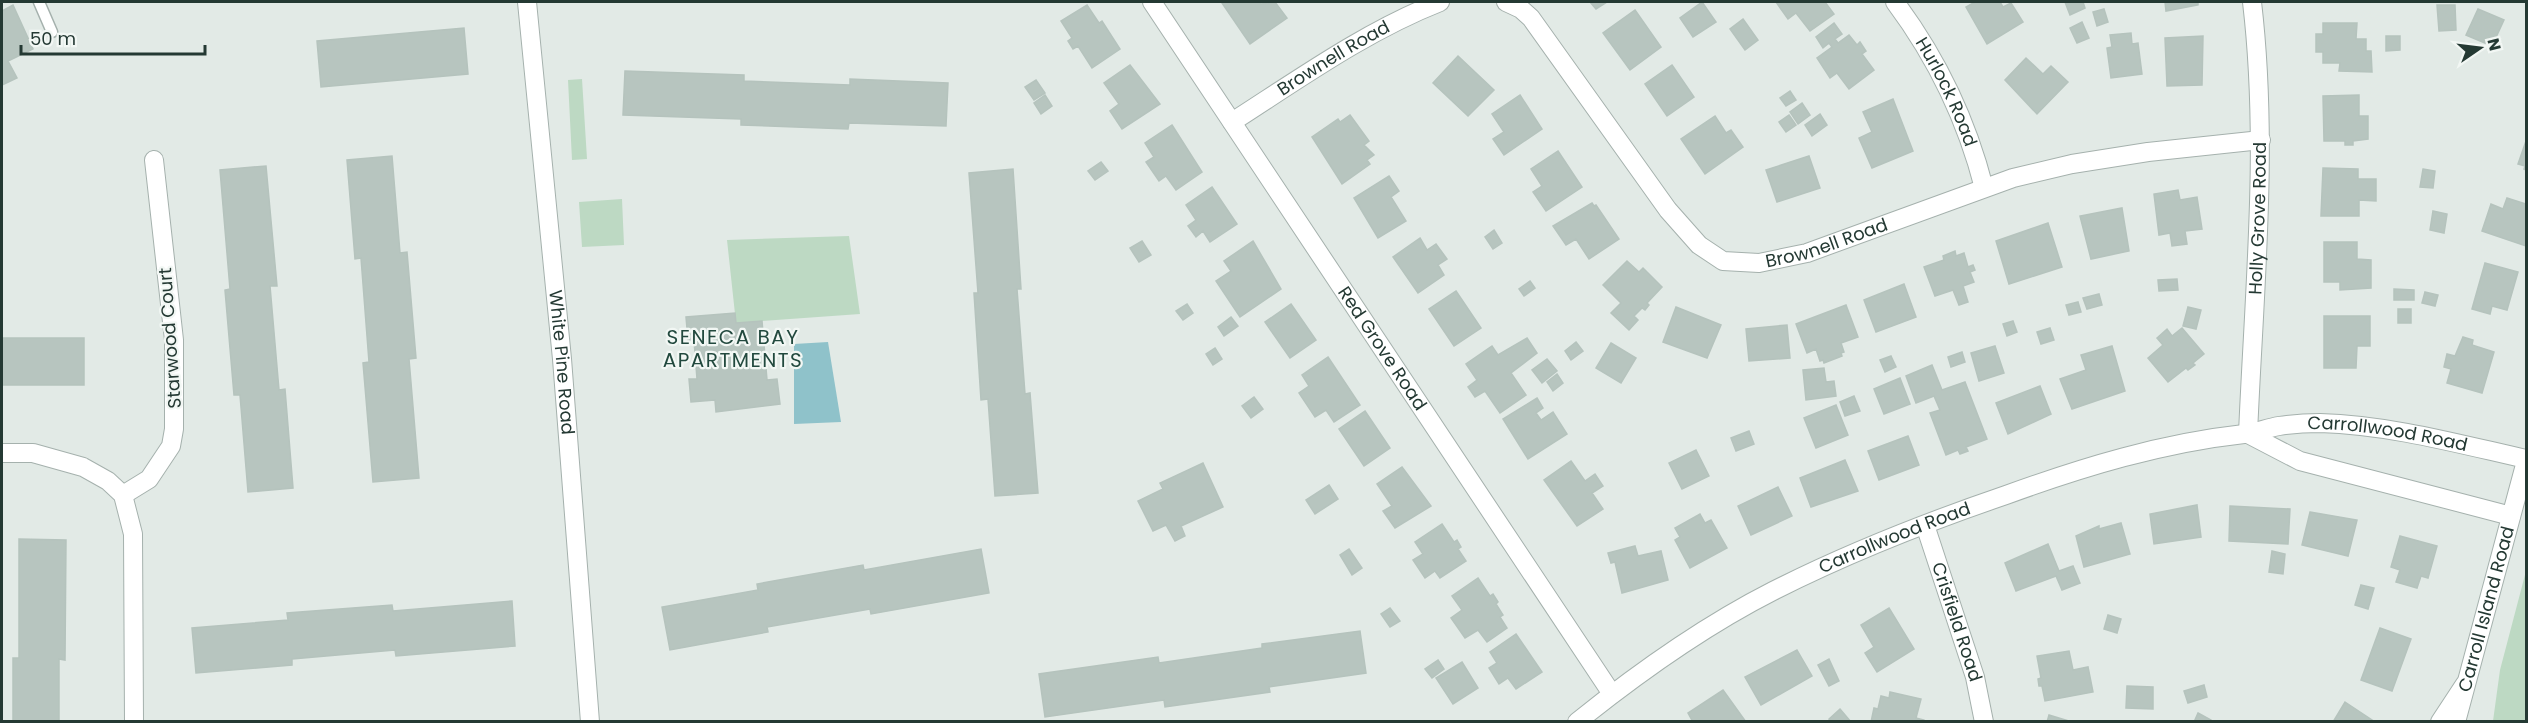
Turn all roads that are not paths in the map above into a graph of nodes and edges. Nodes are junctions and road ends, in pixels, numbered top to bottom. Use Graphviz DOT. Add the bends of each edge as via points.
graph roads {
  1 [pos="39,2"];
  2 [pos="527,2"];
  3 [pos="1152,2"];
  4 [pos="1440,2"];
  5 [pos="1506,2"];
  6 [pos="1895,2"];
  7 [pos="2252,2"];
  8 [pos="52,32"];
  9 [pos="1232,122"];
  10 [pos="2261,140"];
  11 [pos="154,160"];
  12 [pos="1984,188"];
  13 [pos="2247,434"];
  14 [pos="2,453"];
  15 [pos="2526,460"];
  16 [pos="123,495"];
  17 [pos="2511,516"];
  18 [pos="1925,525"];
  19 [pos="2466,683"];
  20 [pos="1612,694"];
  21 [pos="134,722"];
  22 [pos="590,722"];
  23 [pos="1577,722"];
  24 [pos="1984,722"];
  25 [pos="2440,722"];
  26 [pos="2456,722"];
  1 -- 8 [label="lane"];
  2 -- 22 [label="street, White Pine Road" via="562,359"];
  3 -- 9 [label="street, Red Grove Road"];
  4 -- 9 [label="street, Brownell Road" via="1393,23"];
  5 -- 12 [label="street, Brownell Road" via="1531,18 1668,210 1699,245 1723,261 1759,263 1807,254"];
  6 -- 12 [label="street, Hurlock Road" via="1946,83"];
  7 -- 10 [label="street, Holly Grove Road"];
  9 -- 20 [label="street, Red Grove Road"];
  10 -- 12 [label="street, Brownell Road" via="2106,158"];
  10 -- 13 [label="street, Holly Grove Road"];
  11 -- 16 [label="street, Starwood Court" via="174,340 174,429 171,446 149,479"];
  13 -- 15 [label="street, Carrollwood Road" via="2278,426 2346,425 2422,435"];
  13 -- 17 [label="street, Carrollwood Road" via="2300,461"];
  13 -- 18 [label="street, Carrollwood Road" via="2174,444 2097,464"];
  14 -- 16 [label="street" via="33,453 83,466"];
  15 -- 17 [label="street, Carroll Island Road"];
  16 -- 21 [label="street" via="133,534"];
  17 -- 19 [label="street, Carroll Island Road"];
  18 -- 20 [label="street, Carrollwood Road" via="1773,591 1692,639"];
  18 -- 24 [label="street, Crisfield Road" via="1974,676"];
  19 -- 25 [label="street"];
  19 -- 26 [label="street, Carroll Island Road"];
  20 -- 23 [label="street, Carrollwood Road"];
}
